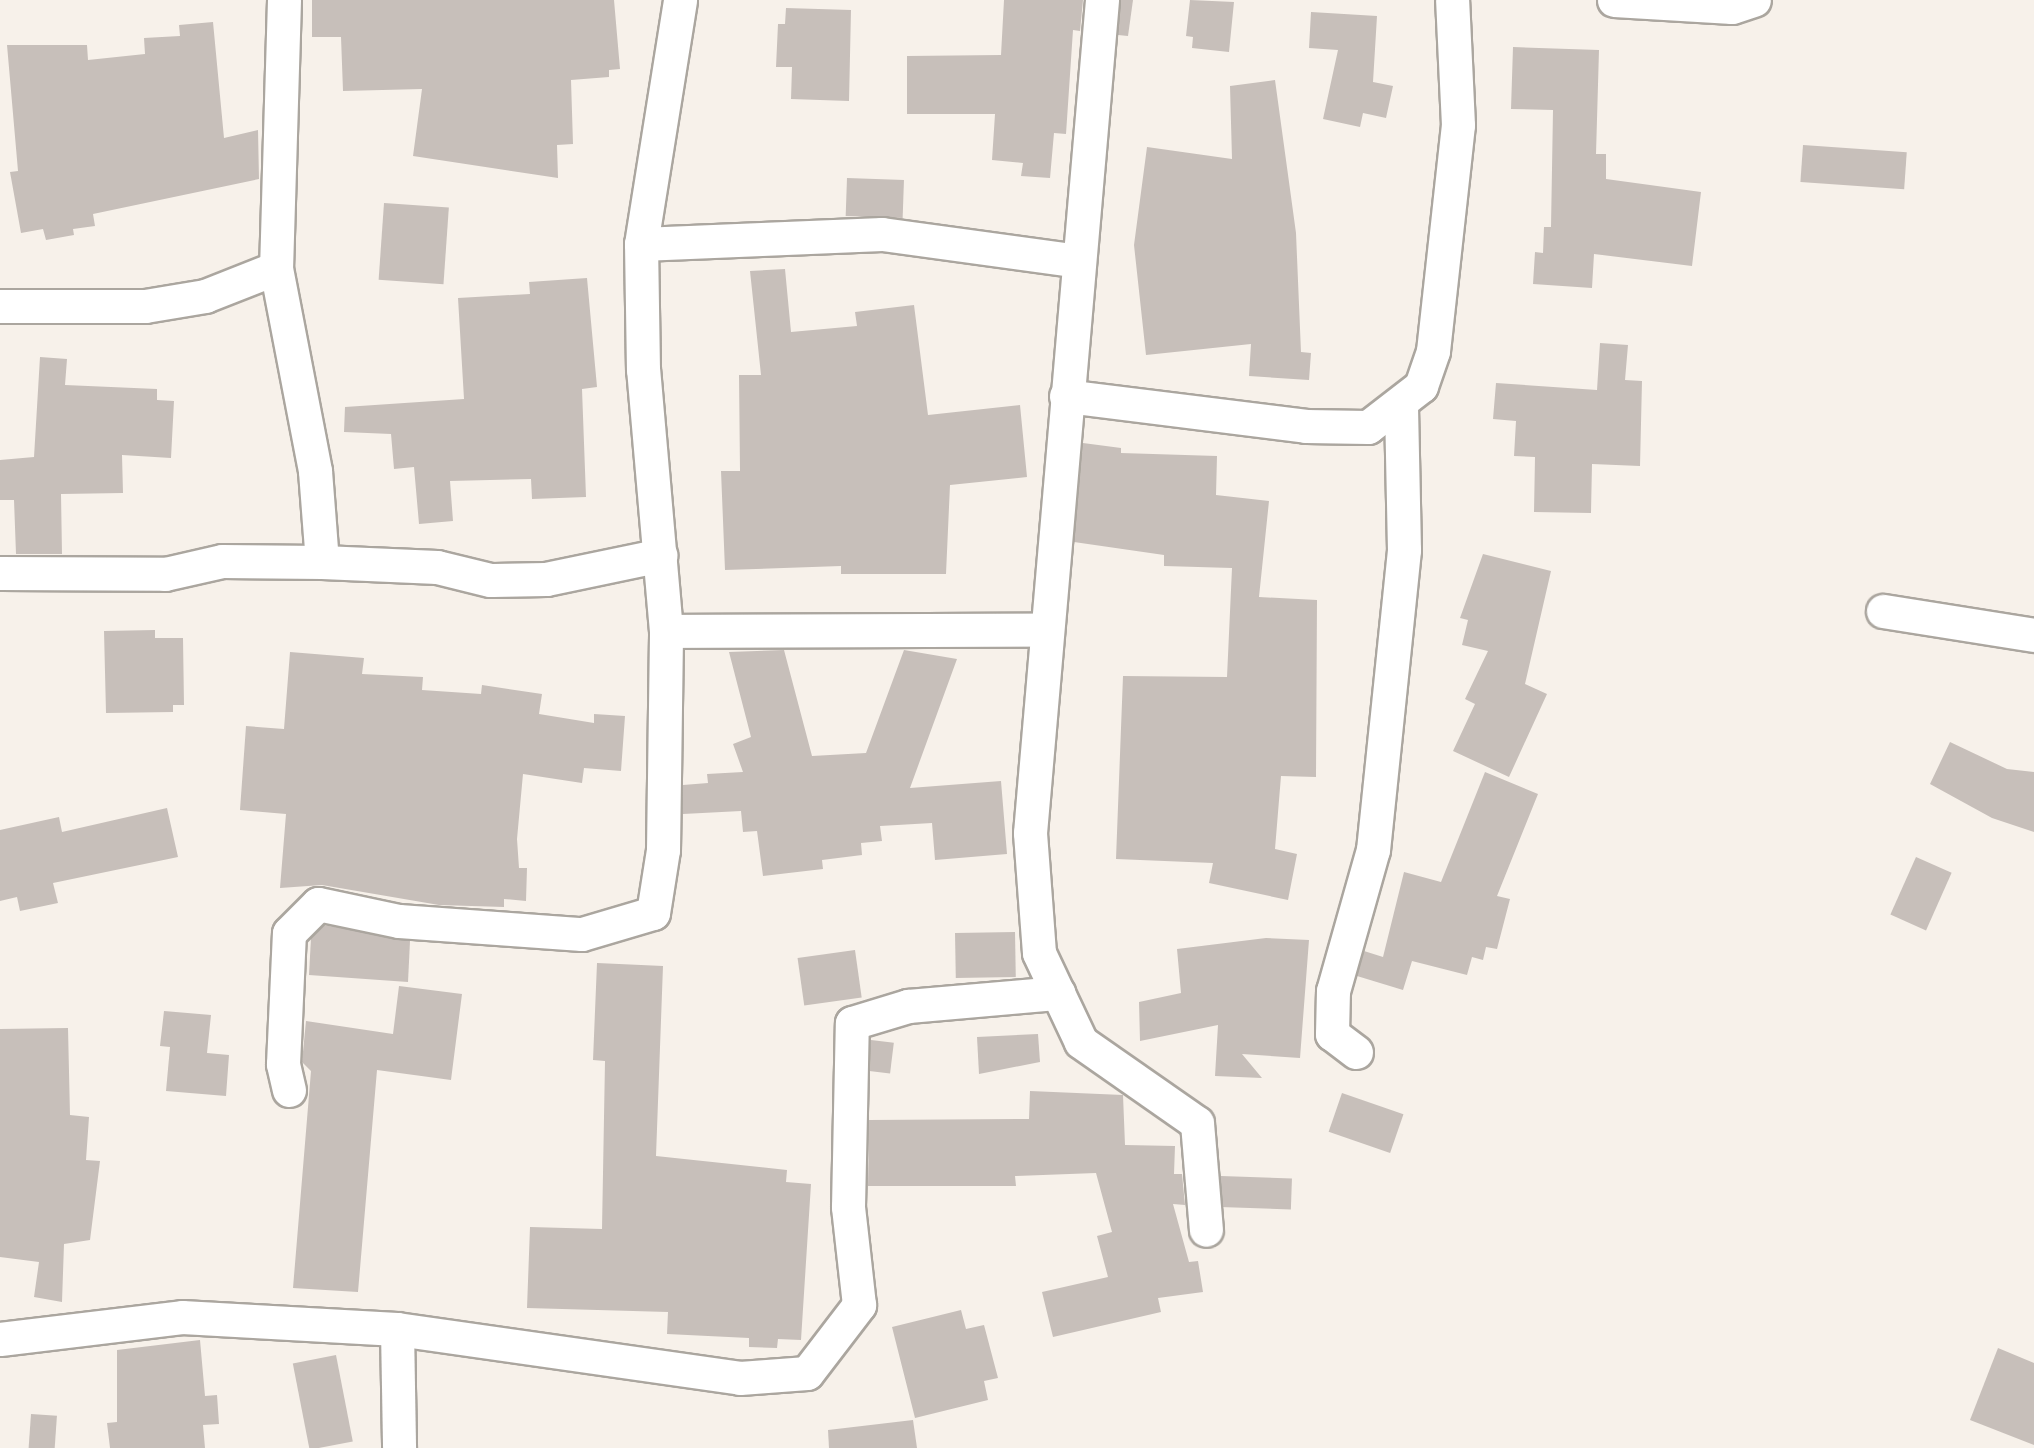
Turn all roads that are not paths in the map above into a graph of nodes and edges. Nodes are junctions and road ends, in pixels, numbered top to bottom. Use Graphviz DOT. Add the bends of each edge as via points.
graph roads {
  1 [pos="284,0"];
  2 [pos="680,0"];
  3 [pos="1102,0"];
  4 [pos="1452,0"];
  5 [pos="1614,0"];
  6 [pos="1754,0"];
  7 [pos="641,244"];
  8 [pos="1079,261"];
  9 [pos="276,268"];
  10 [pos="0,306"];
  11 [pos="1066,396"];
  12 [pos="1401,407"];
  13 [pos="661,555"];
  14 [pos="322,562"];
  15 [pos="0,573"];
  16 [pos="1883,611"];
  17 [pos="1047,630"];
  18 [pos="666,631"];
  19 [pos="2034,635"];
  20 [pos="1058,993"];
  21 [pos="1356,1052"];
  22 [pos="289,1090"];
  23 [pos="1206,1230"];
  24 [pos="397,1329"];
  25 [pos="0,1339"];
  26 [pos="399,1448"];
  1 -- 9 [label="street"];
  2 -- 7 [label="street"];
  3 -- 8 [label="street"];
  4 -- 12 [label="street" via="1458,125 1433,351 1422,386"];
  5 -- 6 [label="street" via="1731,7"];
  7 -- 8 [label="street" via="882,234"];
  7 -- 13 [label="street" via="643,370"];
  8 -- 11 [label="street"];
  9 -- 10 [label="street" via="205,296 145,306"];
  9 -- 14 [label="street" via="315,471"];
  11 -- 12 [label="street" via="1306,426 1368,428"];
  11 -- 17 [label="street"];
  12 -- 21 [label="street" via="1404,550 1374,837 1333,991 1332,1034"];
  13 -- 14 [label="street" via="546,579 491,580 436,567"];
  13 -- 18 [label="street"];
  14 -- 15 [label="street" via="222,561 165,574"];
  16 -- 19 [label="street"];
  17 -- 18 [label="street"];
  17 -- 20 [label="street" via="1030,833 1039,953"];
  18 -- 22 [label="street" via="663,850 653,913 582,934 399,920 318,904 289,933 284,1064"];
  20 -- 23 [label="street" via="1081,1042 1197,1123"];
  20 -- 24 [label="street" via="908,1006 852,1023 848,1207 859,1305 807,1373 740,1378"];
  24 -- 25 [label="street" via="182,1317"];
  24 -- 26 [label="street"];
}
